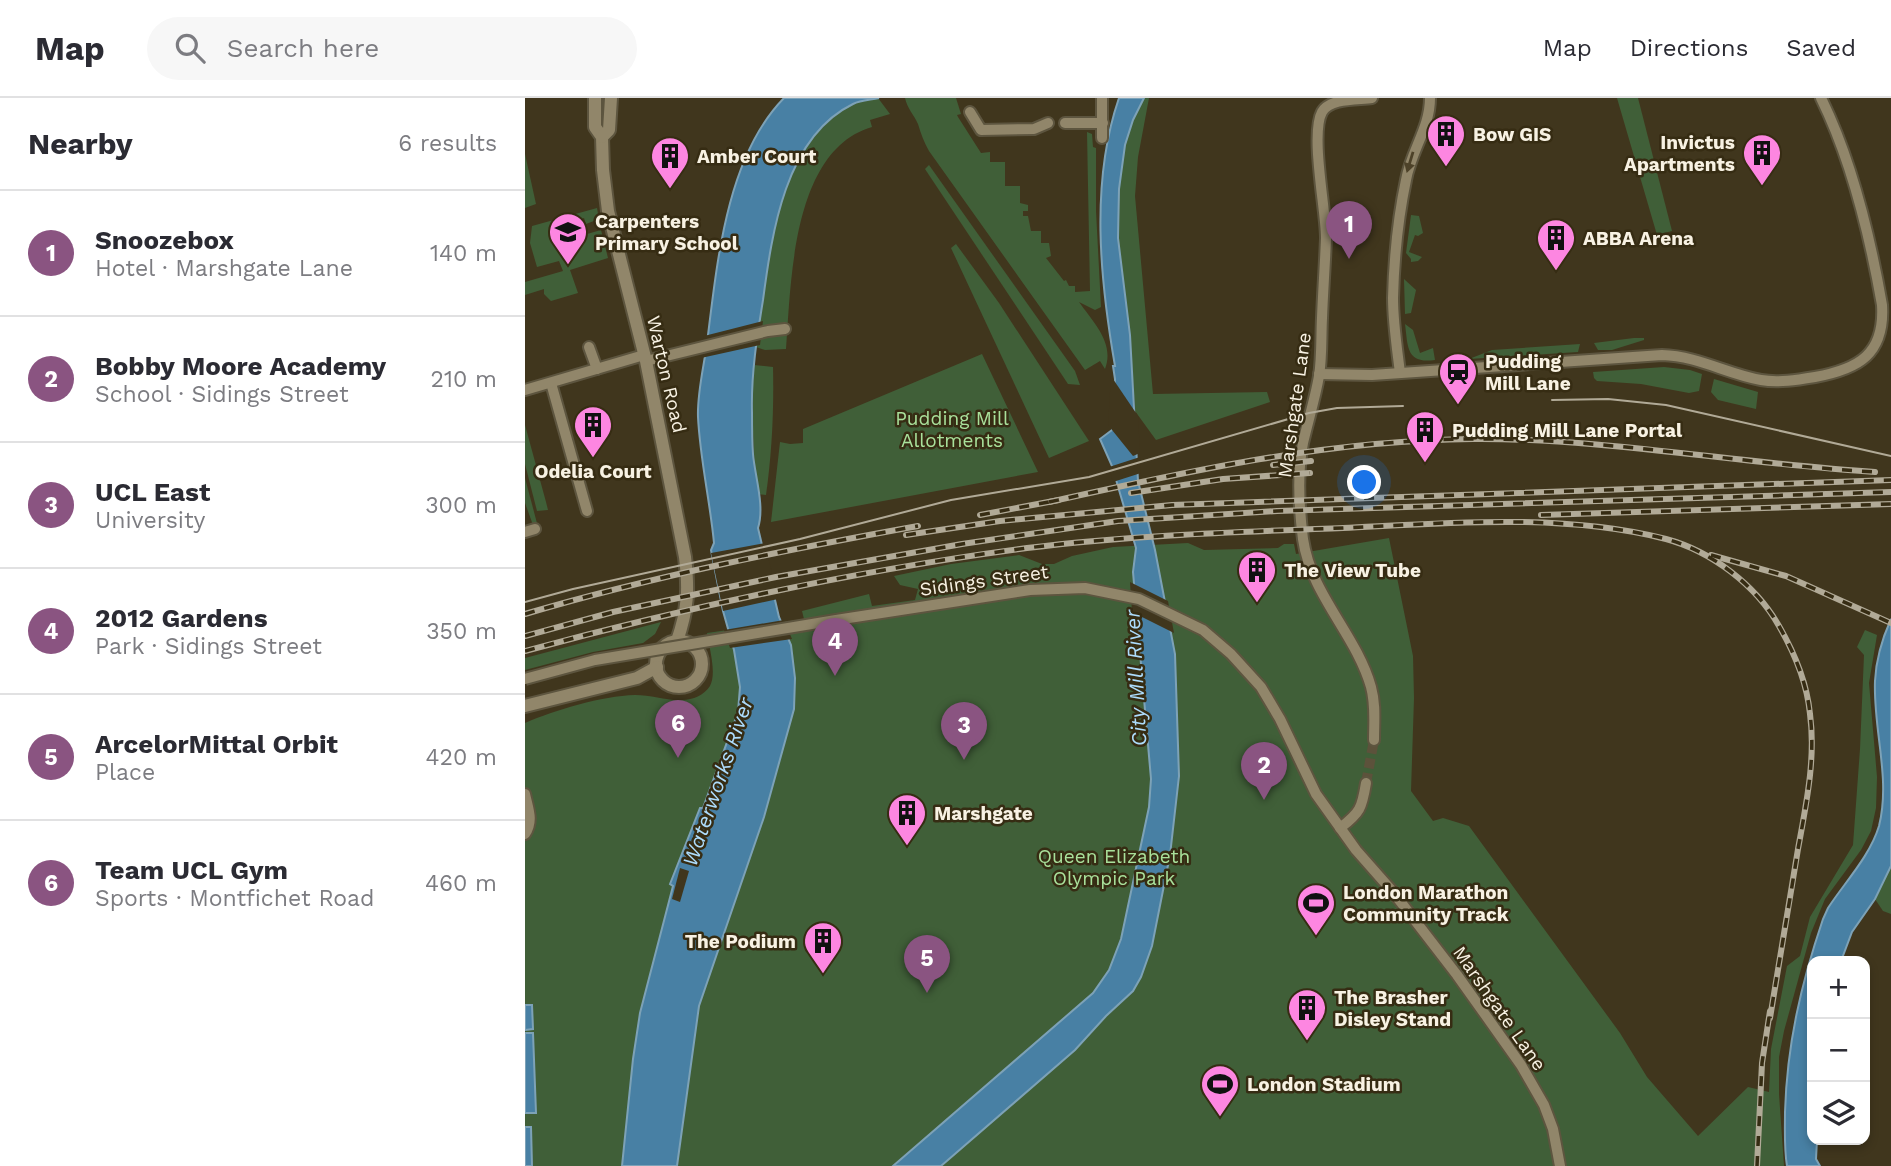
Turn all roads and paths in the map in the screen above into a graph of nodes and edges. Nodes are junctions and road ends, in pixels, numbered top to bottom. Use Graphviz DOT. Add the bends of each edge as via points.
graph roads {
  1 [pos="595,98"];
  2 [pos="611,98"];
  3 [pos="1103,98"];
  4 [pos="1371,98"];
  5 [pos="1430,98"];
  6 [pos="1821,98"];
  7 [pos="970,112"];
  8 [pos="1048,123"];
  9 [pos="1065,123"];
  10 [pos="1103,123"];
  11 [pos="602,137"];
  12 [pos="1102,138"];
  13 [pos="785,329"];
  14 [pos="589,347"];
  15 [pos="645,358"];
  16 [pos="597,369"];
  17 [pos="1400,373"];
  18 [pos="1319,374"];
  19 [pos="551,383"];
  20 [pos="525,390"];
  21 [pos="587,512"];
  22 [pos="684,620"];
  23 [pos="677,641"];
  24 [pos="691,644"];
  25 [pos="657,667"];
  26 [pos="637,678"];
  27 [pos="525,679"];
  28 [pos="663,680"];
  29 [pos="525,706"];
  30 [pos="1374,740"];
  31 [pos="1366,783"];
  32 [pos="525,794"];
  33 [pos="1340,828"];
  34 [pos="525,834"];
  35 [pos="1560,1166"];
  1 -- 11 [label="street, Warton Road" via="595,127"];
  2 -- 11 [label="street, Warton Road" via="609,130"];
  3 -- 10 [label="street"];
  4 -- 18 [label="street, Marshgate Lane" via="1333,103 1321,115 1319,162 1326,236"];
  5 -- 17 [label="street, one-way" via="1428,119 1405,181 1396,260 1393,299"];
  6 -- 17 [label="street" via="1851,172 1880,293 1883,321 1878,338 1859,364 1805,379 1763,380 1687,357 1662,355"];
  7 -- 8 [label="street" via="981,130 1034,129"];
  9 -- 10 [label="street"];
  10 -- 12 [label="street"];
  11 -- 15 [label="street, Warton Road" via="608,211"];
  13 -- 15 [label="street"];
  14 -- 16 [label="street"];
  15 -- 16 [label="street"];
  15 -- 22 [label="street, Warton Road" via="685,557 689,589"];
  16 -- 19 [label="street"];
  17 -- 18 [label="street"];
  18 -- 30 [label="street, Marshgate Lane" via="1301,463 1303,539 1316,584 1356,651 1371,688"];
  19 -- 20 [label="street"];
  19 -- 21 [label="street"];
  22 -- 23 [label="street, Warton Road"];
  22 -- 24 [label="street, Warton Road"];
  23 -- 24 [label="street"];
  23 -- 25 [label="street" via="661,650"];
  24 -- 28 [label="street" via="702,660 696,679 678,687"];
  25 -- 26 [label="street"];
  25 -- 28 [label="street"];
  26 -- 28 [label="street"];
  26 -- 29 [label="street"];
  27 -- 33 [label="street, Sidings Street, bridge" via="595,660 1030,590 1085,587 1113,592 1139,599 1203,630 1231,654 1261,687 1315,794"];
  31 -- 33 [label="street" via="1362,807"];
  32 -- 34 [label="street" via="530,817"];
  33 -- 35 [label="street, Marshgate Lane" via="1433,944 1521,1065 1544,1105"];
}
